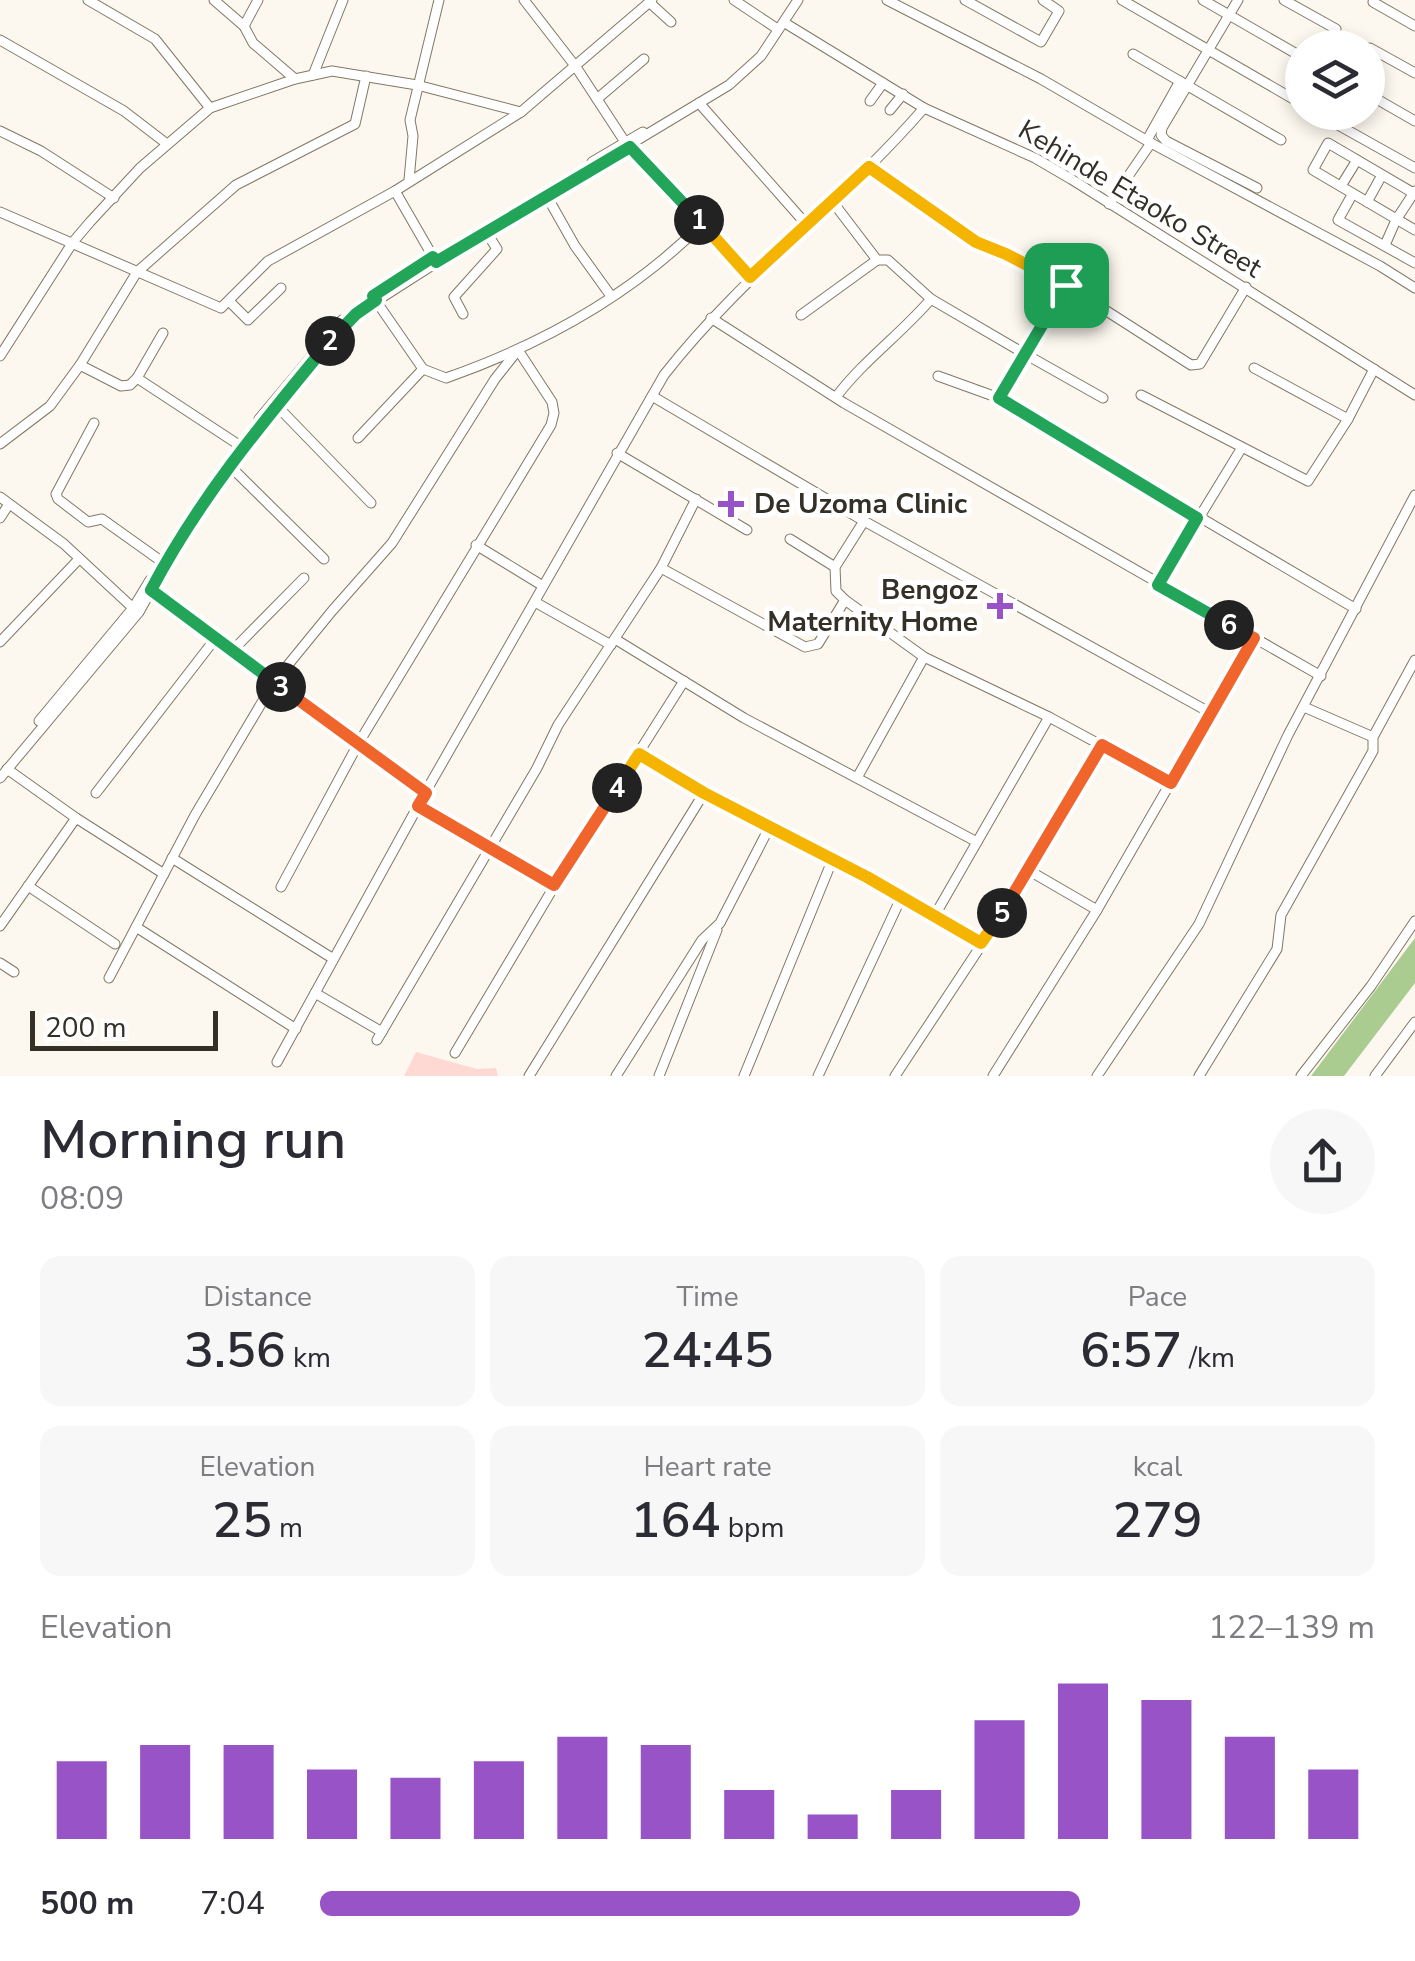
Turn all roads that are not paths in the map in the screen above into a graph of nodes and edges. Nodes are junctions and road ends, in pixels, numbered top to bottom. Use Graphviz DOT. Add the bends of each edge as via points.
graph roads {
  1 [pos="88,0"];
  2 [pos="214,0"];
  3 [pos="258,0"];
  4 [pos="343,0"];
  5 [pos="439,0"];
  6 [pos="524,0"];
  7 [pos="734,0"];
  8 [pos="759,0"];
  9 [pos="888,0"];
  10 [pos="966,0"];
  11 [pos="1043,0"];
  12 [pos="1122,0"];
  13 [pos="1203,0"];
  14 [pos="1238,0"];
  15 [pos="1284,0"];
  16 [pos="650,1"];
  17 [pos="792,2"];
  18 [pos="1373,2"];
  19 [pos="750,11"];
  20 [pos="1228,14"];
  21 [pos="672,22"];
  22 [pos="244,26"];
  23 [pos="781,26"];
  24 [pos="1415,26"];
  25 [pos="1336,29"];
  26 [pos="0,40"];
  27 [pos="1285,47"];
  28 [pos="1208,50"];
  29 [pos="1133,54"];
  30 [pos="1385,56"];
  31 [pos="644,59"];
  32 [pos="576,67"];
  33 [pos="1415,73"];
  34 [pos="314,75"];
  35 [pos="366,76"];
  36 [pos="295,78"];
  37 [pos="883,83"];
  38 [pos="1184,84"];
  39 [pos="418,85"];
  40 [pos="902,94"];
  41 [pos="1285,94"];
  42 [pos="598,99"];
  43 [pos="870,101"];
  44 [pos="699,102"];
  45 [pos="1385,104"];
  46 [pos="210,108"];
  47 [pos="924,108"];
  48 [pos="890,110"];
  49 [pos="521,112"];
  50 [pos="1415,122"];
  51 [pos="1348,130"];
  52 [pos="0,132"];
  53 [pos="1281,140"];
  54 [pos="1149,141"];
  55 [pos="167,144"];
  56 [pos="627,145"];
  57 [pos="1356,160"];
  58 [pos="869,167"];
  59 [pos="1415,168"];
  60 [pos="1382,175"];
  61 [pos="409,180"];
  62 [pos="1341,186"];
  63 [pos="1257,188"];
  64 [pos="395,191"];
  65 [pos="545,193"];
  66 [pos="1415,193"];
  67 [pos="1352,195"];
  68 [pos="114,198"];
  69 [pos="832,202"];
  70 [pos="1366,202"];
  71 [pos="1109,204"];
  72 [pos="0,212"];
  73 [pos="1396,220"];
  74 [pos="702,224"];
  75 [pos="806,224"];
  76 [pos="484,229"];
  77 [pos="1415,230"];
  78 [pos="73,242"];
  79 [pos="1385,246"];
  80 [pos="435,260"];
  81 [pos="876,260"];
  82 [pos="1415,263"];
  83 [pos="137,272"];
  84 [pos="750,277"];
  85 [pos="1066,285"];
  86 [pos="1246,287"];
  87 [pos="281,288"];
  88 [pos="1415,288"];
  89 [pos="611,296"];
  90 [pos="374,298"];
  91 [pos="931,299"];
  92 [pos="230,302"];
  93 [pos="464,314"];
  94 [pos="801,315"];
  95 [pos="711,318"];
  96 [pos="163,334"];
  97 [pos="518,350"];
  98 [pos="1025,354"];
  99 [pos="0,356"];
  100 [pos="80,366"];
  101 [pos="423,368"];
  102 [pos="1254,368"];
  103 [pos="1374,369"];
  104 [pos="938,376"];
  105 [pos="137,378"];
  106 [pos="1140,395"];
  107 [pos="1415,395"];
  108 [pos="652,396"];
  109 [pos="836,398"];
  110 [pos="999,398"];
  111 [pos="1102,398"];
  112 [pos="276,406"];
  113 [pos="1348,419"];
  114 [pos="94,423"];
  115 [pos="358,438"];
  116 [pos="0,444"];
  117 [pos="239,445"];
  118 [pos="1241,449"];
  119 [pos="617,453"];
  120 [pos="229,466"];
  121 [pos="1415,495"];
  122 [pos="696,499"];
  123 [pos="5,500"];
  124 [pos="370,504"];
  125 [pos="0,518"];
  126 [pos="1197,518"];
  127 [pos="864,521"];
  128 [pos="746,530"];
  129 [pos="790,539"];
  130 [pos="476,545"];
  131 [pos="79,559"];
  132 [pos="324,559"];
  133 [pos="161,560"];
  134 [pos="836,567"];
  135 [pos="661,568"];
  136 [pos="304,578"];
  137 [pos="1158,585"];
  138 [pos="543,586"];
  139 [pos="151,590"];
  140 [pos="845,600"];
  141 [pos="535,602"];
  142 [pos="133,608"];
  143 [pos="1356,608"];
  144 [pos="1254,638"];
  145 [pos="216,639"];
  146 [pos="0,642"];
  147 [pos="613,642"];
  148 [pos="232,650"];
  149 [pos="924,656"];
  150 [pos="1415,660"];
  151 [pos="1321,676"];
  152 [pos="274,682"];
  153 [pos="684,682"];
  154 [pos="1304,707"];
  155 [pos="1209,712"];
  156 [pos="1049,717"];
  157 [pos="1373,737"];
  158 [pos="358,744"];
  159 [pos="1102,745"];
  160 [pos="639,754"];
  161 [pos="2,772"];
  162 [pos="858,776"];
  163 [pos="1171,783"];
  164 [pos="96,793"];
  165 [pos="426,793"];
  166 [pos="704,793"];
  167 [pos="418,806"];
  168 [pos="76,818"];
  169 [pos="769,828"];
  170 [pos="976,842"];
  171 [pos="488,848"];
  172 [pos="172,858"];
  173 [pos="832,861"];
  174 [pos="1028,870"];
  175 [pos="164,874"];
  176 [pos="554,885"];
  177 [pos="28,886"];
  178 [pos="282,888"];
  179 [pos="901,898"];
  180 [pos="1097,910"];
  181 [pos="935,915"];
  182 [pos="1415,921"];
  183 [pos="720,923"];
  184 [pos="0,926"];
  185 [pos="136,928"];
  186 [pos="981,943"];
  187 [pos="115,944"];
  188 [pos="332,958"];
  189 [pos="0,963"];
  190 [pos="14,972"];
  191 [pos="109,978"];
  192 [pos="315,993"];
  193 [pos="1415,1022"];
  194 [pos="296,1029"];
  195 [pos="455,1052"];
  196 [pos="277,1062"];
  197 [pos="529,1076"];
  198 [pos="616,1076"];
  199 [pos="659,1076"];
  200 [pos="744,1076"];
  201 [pos="818,1076"];
  202 [pos="895,1076"];
  203 [pos="993,1076"];
  204 [pos="1097,1076"];
  205 [pos="1199,1076"];
  206 [pos="1301,1076"];
  207 [pos="1375,1076"];
  1 -- 46 [label="street" via="155,39"];
  2 -- 22 [label="street"];
  3 -- 22 [label="street"];
  4 -- 34 [label="street"];
  5 -- 39 [label="street"];
  6 -- 32 [label="street"];
  7 -- 19 [label="street, Kehinde Etaoko Street"];
  8 -- 19 [label="street"];
  9 -- 54 [label="street"];
  10 -- 11 [label="street" via="1041,42 1059,11"];
  12 -- 28 [label="street"];
  13 -- 20 [label="street"];
  14 -- 20 [label="street"];
  15 -- 25 [label="street"];
  16 -- 21 [label="street"];
  16 -- 32 [label="street"];
  17 -- 23 [label="street"];
  18 -- 24 [label="street"];
  19 -- 23 [label="street, Kehinde Etaoko Street"];
  20 -- 27 [label="street"];
  20 -- 28 [label="street"];
  22 -- 36 [label="street" via="253,44"];
  23 -- 37 [label="street, Kehinde Etaoko Street"];
  23 -- 44 [label="street" via="748,69"];
  26 -- 55 [label="street" via="124,111"];
  28 -- 38 [label="street"];
  28 -- 41 [label="street"];
  29 -- 38 [label="street"];
  30 -- 33 [label="street"];
  31 -- 42 [label="street"];
  32 -- 42 [label="street"];
  32 -- 49 [label="street"];
  34 -- 35 [label="street"];
  34 -- 36 [label="street"];
  35 -- 39 [label="street"];
  35 -- 83 [label="street" via="355,124 228,190"];
  36 -- 46 [label="street"];
  37 -- 40 [label="street, Kehinde Etaoko Street"];
  37 -- 43 [label="street"];
  38 -- 53 [label="street"];
  38 -- 54 [label="street"];
  38 -- 63 [label="street" via="1161,135"];
  39 -- 49 [label="street"];
  39 -- 61 [label="street"];
  40 -- 47 [label="street, Kehinde Etaoko Street"];
  40 -- 48 [label="street"];
  42 -- 56 [label="street"];
  44 -- 56 [label="street"];
  44 -- 75 [label="street"];
  45 -- 50 [label="street"];
  46 -- 55 [label="street"];
  47 -- 58 [label="street"];
  47 -- 71 [label="street, Kehinde Etaoko Street" via="1035,158"];
  49 -- 61 [label="street"];
  51 -- 59 [label="street"];
  52 -- 68 [label="street"];
  54 -- 71 [label="street"];
  54 -- 88 [label="street"];
  55 -- 68 [label="street"];
  56 -- 65 [label="street"];
  56 -- 74 [label="street"];
  57 -- 60 [label="street"];
  57 -- 62 [label="street"];
  57 -- 62 [label="street" via="1328,143 1312,170"];
  58 -- 69 [label="street"];
  58 -- 85 [label="street" via="976,242"];
  60 -- 66 [label="street"];
  60 -- 70 [label="street"];
  61 -- 64 [label="street"];
  62 -- 67 [label="street"];
  64 -- 80 [label="street"];
  64 -- 92 [label="street" via="268,261"];
  65 -- 76 [label="street"];
  65 -- 89 [label="street"];
  66 -- 73 [label="street"];
  67 -- 70 [label="street"];
  67 -- 79 [label="street" via="1338,220"];
  68 -- 78 [label="street"];
  69 -- 75 [label="street"];
  69 -- 81 [label="street"];
  70 -- 73 [label="street"];
  71 -- 86 [label="street, Kehinde Etaoko Street"];
  72 -- 78 [label="street"];
  73 -- 77 [label="street"];
  73 -- 79 [label="street"];
  74 -- 84 [label="street"];
  74 -- 89 [label="street"];
  75 -- 84 [label="street"];
  76 -- 80 [label="street"];
  76 -- 93 [label="street" via="497,249 454,297"];
  78 -- 83 [label="street"];
  78 -- 99 [label="street"];
  79 -- 82 [label="street"];
  80 -- 90 [label="street"];
  81 -- 91 [label="street" via="888,260"];
  81 -- 94 [label="street"];
  83 -- 92 [label="street" via="222,308"];
  83 -- 100 [label="street"];
  84 -- 95 [label="street"];
  85 -- 86 [label="street" via="1196,366"];
  85 -- 98 [label="street"];
  86 -- 103 [label="street, Kehinde Etaoko Street"];
  87 -- 92 [label="street" via="248,320"];
  89 -- 97 [label="street"];
  90 -- 101 [label="street"];
  90 -- 112 [label="street"];
  90 -- 117 [label="street" via="329,334"];
  91 -- 98 [label="street"];
  91 -- 109 [label="street"];
  95 -- 108 [label="street"];
  95 -- 109 [label="street"];
  96 -- 105 [label="street"];
  97 -- 101 [label="street" via="446,378"];
  97 -- 130 [label="street" via="554,412"];
  97 -- 152 [label="street" via="392,543"];
  98 -- 110 [label="street"];
  98 -- 111 [label="street"];
  100 -- 105 [label="street" via="127,387"];
  100 -- 116 [label="street" via="50,406"];
  101 -- 115 [label="street"];
  102 -- 113 [label="street"];
  103 -- 107 [label="street, Kehinde Etaoko Street"];
  103 -- 113 [label="street"];
  104 -- 110 [label="street"];
  105 -- 117 [label="street"];
  106 -- 118 [label="street"];
  108 -- 119 [label="street"];
  108 -- 127 [label="street"];
  109 -- 137 [label="street"];
  110 -- 126 [label="street"];
  112 -- 120 [label="street"];
  112 -- 124 [label="street"];
  113 -- 118 [label="street" via="1308,481"];
  114 -- 133 [label="street" via="58,499 88,522 102,518 114,525"];
  117 -- 133 [label="street"];
  118 -- 126 [label="street"];
  119 -- 122 [label="street"];
  119 -- 138 [label="street"];
  120 -- 132 [label="street"];
  120 -- 139 [label="street"];
  121 -- 143 [label="street"];
  122 -- 128 [label="street"];
  122 -- 135 [label="street"];
  123 -- 125 [label="street"];
  123 -- 131 [label="street"];
  126 -- 137 [label="street"];
  126 -- 143 [label="street"];
  127 -- 134 [label="street"];
  127 -- 155 [label="street"];
  129 -- 134 [label="street"];
  130 -- 138 [label="street"];
  130 -- 158 [label="street"];
  131 -- 142 [label="street"];
  131 -- 146 [label="street"];
  133 -- 142 [label="street"];
  134 -- 140 [label="street" via="836,591"];
  135 -- 140 [label="street" via="805,647 818,644"];
  135 -- 147 [label="street"];
  136 -- 148 [label="street"];
  137 -- 144 [label="street"];
  138 -- 141 [label="street"];
  139 -- 145 [label="street"];
  139 -- 161 [label="street"];
  140 -- 149 [label="street"];
  141 -- 147 [label="street"];
  141 -- 165 [label="street"];
  142 -- 161 [label="street"];
  143 -- 151 [label="street"];
  144 -- 151 [label="street"];
  144 -- 155 [label="street"];
  145 -- 148 [label="street"];
  145 -- 164 [label="street"];
  147 -- 153 [label="street"];
  147 -- 171 [label="street"];
  148 -- 152 [label="street"];
  149 -- 156 [label="street"];
  149 -- 162 [label="street"];
  150 -- 157 [label="street"];
  151 -- 154 [label="street"];
  152 -- 158 [label="street"];
  152 -- 172 [label="street"];
  153 -- 160 [label="street"];
  153 -- 162 [label="street"];
  154 -- 157 [label="street"];
  154 -- 204 [label="street" via="1200,924"];
  155 -- 163 [label="street"];
  156 -- 159 [label="street"];
  156 -- 170 [label="street"];
  157 -- 205 [label="street" via="1374,751 1281,914 1277,948"];
  158 -- 165 [label="street"];
  158 -- 178 [label="street"];
  159 -- 163 [label="street"];
  159 -- 174 [label="street"];
  160 -- 166 [label="street"];
  160 -- 176 [label="street"];
  161 -- 168 [label="street"];
  162 -- 170 [label="street"];
  163 -- 180 [label="street"];
  165 -- 167 [label="street"];
  166 -- 169 [label="street"];
  166 -- 197 [label="street"];
  167 -- 171 [label="street"];
  167 -- 188 [label="street"];
  168 -- 175 [label="street"];
  168 -- 177 [label="street"];
  169 -- 173 [label="street"];
  169 -- 183 [label="street"];
  170 -- 181 [label="street"];
  171 -- 176 [label="street"];
  171 -- 192 [label="street" via="380,1036"];
  172 -- 175 [label="street"];
  172 -- 188 [label="street"];
  173 -- 179 [label="street"];
  173 -- 200 [label="street"];
  174 -- 180 [label="street"];
  174 -- 186 [label="street"];
  175 -- 185 [label="street"];
  176 -- 195 [label="street"];
  177 -- 184 [label="street"];
  177 -- 187 [label="street"];
  179 -- 181 [label="street"];
  179 -- 201 [label="street"];
  180 -- 203 [label="street"];
  181 -- 186 [label="street"];
  182 -- 206 [label="street"];
  183 -- 198 [label="street" via="702,940"];
  183 -- 199 [label="street"];
  185 -- 191 [label="street"];
  185 -- 194 [label="street"];
  186 -- 202 [label="street"];
  188 -- 192 [label="street"];
  189 -- 190 [label="street"];
  192 -- 194 [label="street"];
  193 -- 207 [label="street"];
  194 -- 196 [label="street"];
}
